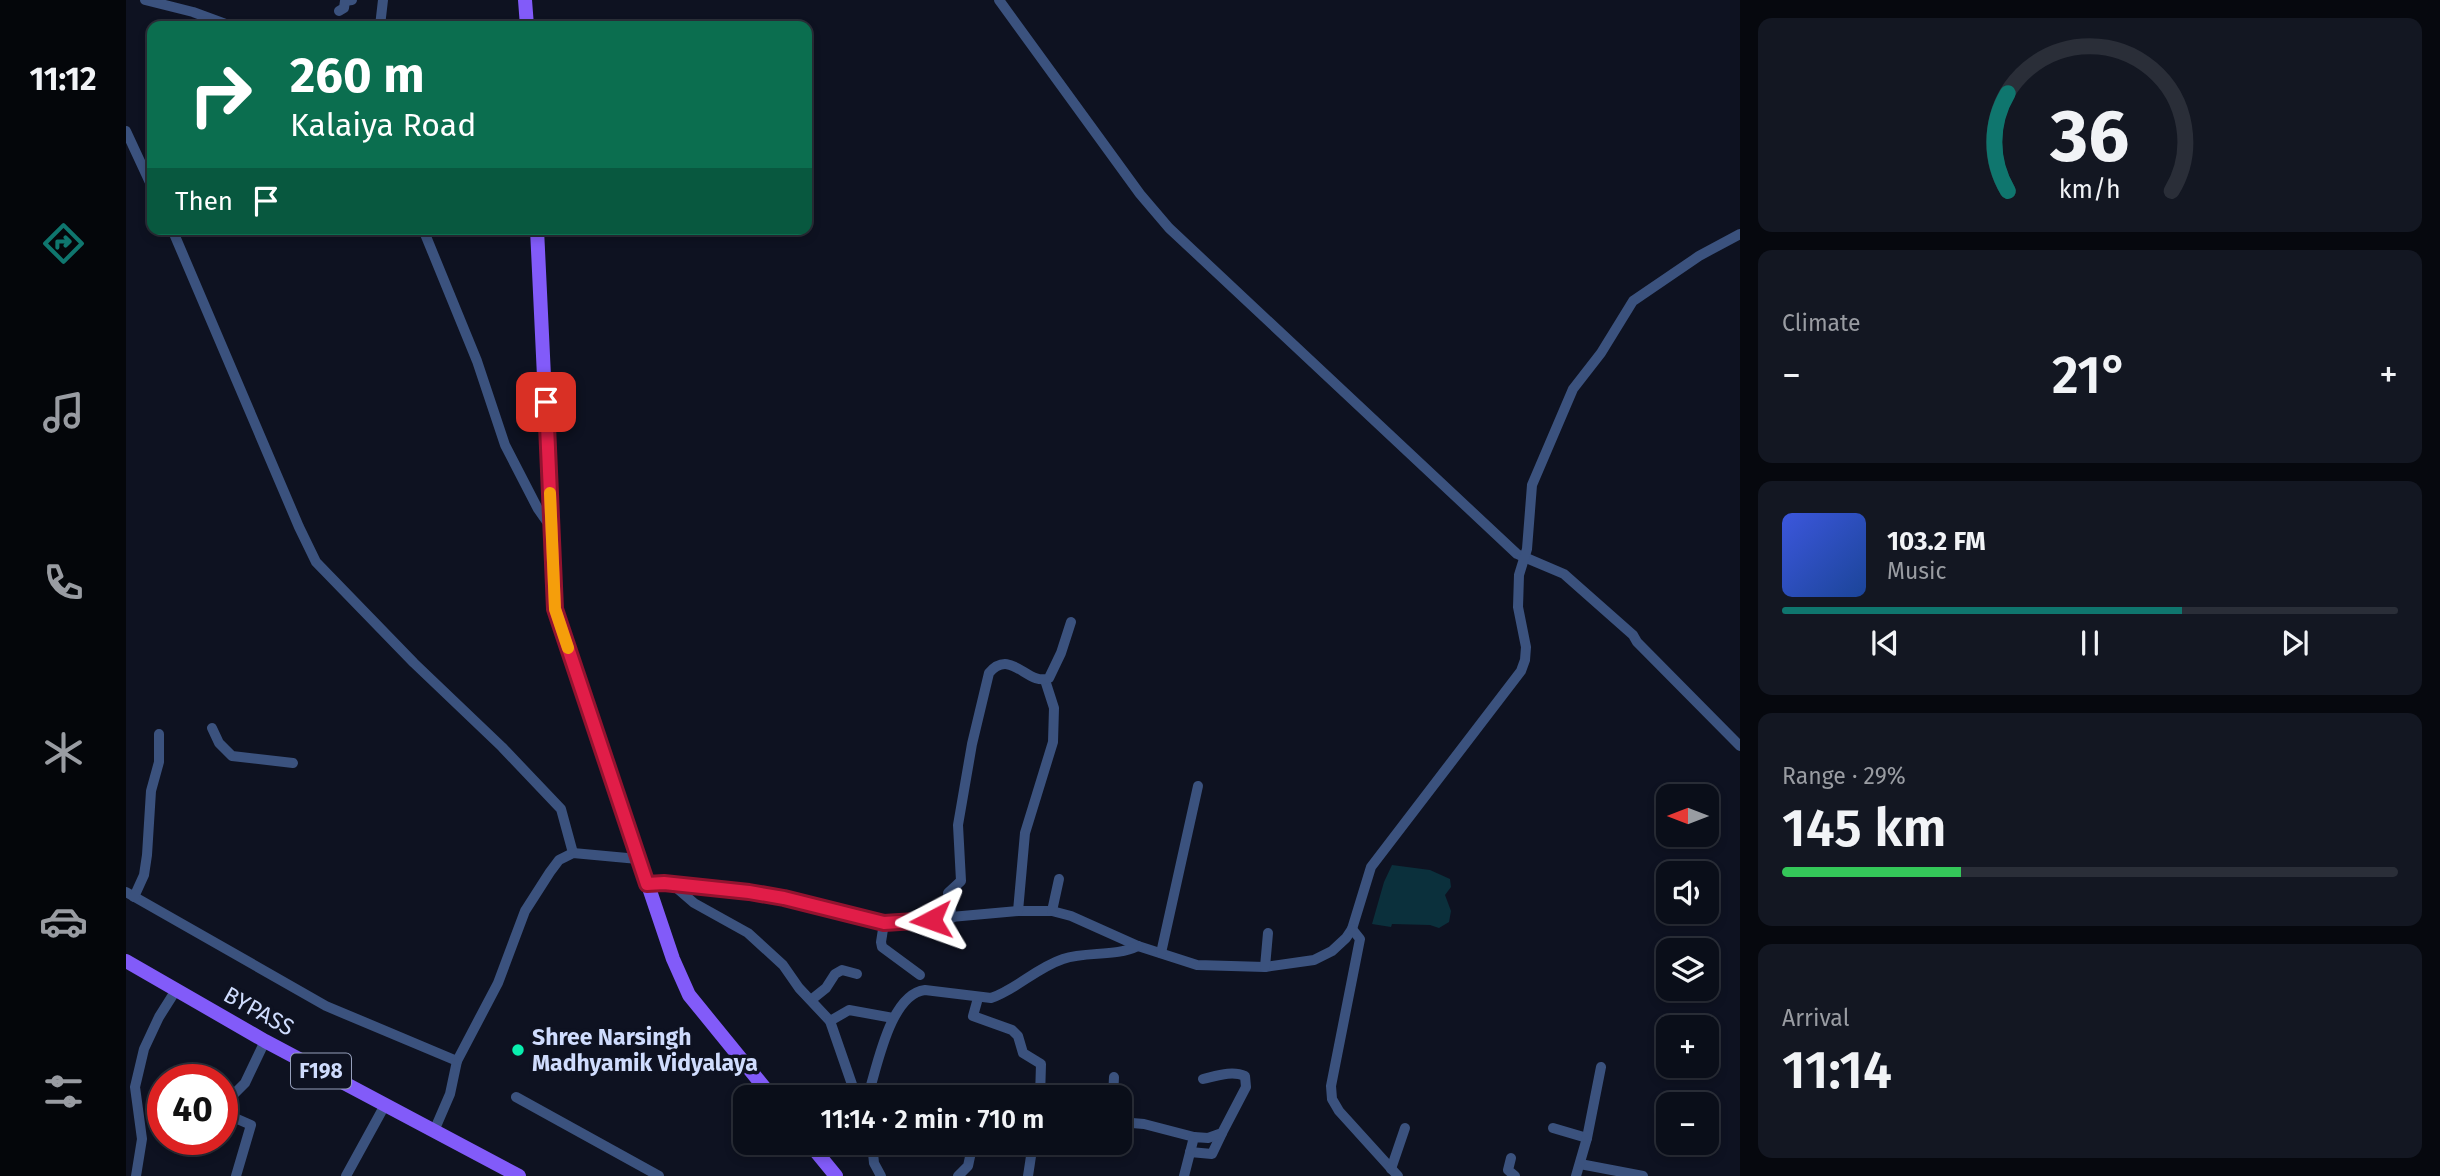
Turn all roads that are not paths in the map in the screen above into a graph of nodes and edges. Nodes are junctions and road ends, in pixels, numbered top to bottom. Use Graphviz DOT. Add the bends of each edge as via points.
graph roads {
  1 [pos="145,0"];
  2 [pos="352,0"];
  3 [pos="383,0"];
  4 [pos="525,0"];
  5 [pos="999,0"];
  6 [pos="339,11"];
  7 [pos="217,21"];
  8 [pos="381,21"];
  9 [pos="527,21"];
  10 [pos="126,131"];
  11 [pos="147,176"];
  12 [pos="1740,233"];
  13 [pos="175,235"];
  14 [pos="425,235"];
  15 [pos="537,235"];
  16 [pos="552,529"];
  17 [pos="1524,557"];
  18 [pos="1071,622"];
  19 [pos="1045,680"];
  20 [pos="212,728"];
  21 [pos="159,734"];
  22 [pos="1740,746"];
  23 [pos="293,763"];
  24 [pos="1198,786"];
  25 [pos="573,853"];
  26 [pos="638,859"];
  27 [pos="1059,879"];
  28 [pos="647,884"];
  29 [pos="672,884"];
  30 [pos="130,894"];
  31 [pos="1018,911"];
  32 [pos="1052,911"];
  33 [pos="952,918"];
  34 [pos="884,923"];
  35 [pos="1352,929"];
  36 [pos="1268,933"];
  37 [pos="1138,946"];
  38 [pos="1161,953"];
  39 [pos="126,961"];
  40 [pos="1265,967"];
  41 [pos="857,974"];
  42 [pos="920,975"];
  43 [pos="176,990"];
  44 [pos="978,998"];
  45 [pos="810,1000"];
  46 [pos="893,1018"];
  47 [pos="831,1021"];
  48 [pos="265,1041"];
  49 [pos="457,1061"];
  50 [pos="1601,1067"];
  51 [pos="1114,1077"];
  52 [pos="1203,1079"];
  53 [pos="762,1085"];
  54 [pos="852,1085"];
  55 [pos="871,1085"];
  56 [pos="1040,1085"];
  57 [pos="1114,1085"];
  58 [pos="516,1097"];
  59 [pos="386,1105"];
  60 [pos="1132,1123"];
  61 [pos="1405,1128"];
  62 [pos="1553,1128"];
  63 [pos="434,1131"];
  64 [pos="1222,1133"];
  65 [pos="1194,1137"];
  66 [pos="1587,1138"];
  67 [pos="1190,1152"];
  68 [pos="819,1155"];
  69 [pos="873,1155"];
  70 [pos="970,1155"];
  71 [pos="1031,1155"];
  72 [pos="1511,1158"];
  73 [pos="1580,1164"];
  74 [pos="1394,1173"];
  75 [pos="136,1176"];
  76 [pos="236,1176"];
  77 [pos="346,1176"];
  78 [pos="519,1176"];
  79 [pos="659,1176"];
  80 [pos="836,1176"];
  81 [pos="881,1176"];
  82 [pos="958,1176"];
  83 [pos="1028,1176"];
  84 [pos="1184,1176"];
  85 [pos="1515,1176"];
  86 [pos="1576,1176"];
  87 [pos="1643,1176"];
  1 -- 7 [label="street"];
  2 -- 6 [label="street" via="345,1"];
  3 -- 8 [label="street"];
  4 -- 9 [label="main road"];
  5 -- 17 [label="street" via="1169,228"];
  10 -- 11 [label="street"];
  12 -- 17 [label="street" via="1633,301 1573,389 1532,485"];
  13 -- 25 [label="street" via="317,562 561,809"];
  14 -- 16 [label="street" via="477,361 505,445"];
  15 -- 16 [label="main road"];
  16 -- 26 [label="main road" via="555,609"];
  17 -- 22 [label="street" via="1577,583"];
  17 -- 35 [label="street" via="1518,607 1525,647 1521,671 1371,867"];
  18 -- 19 [label="street" via="1061,653"];
  19 -- 31 [label="street" via="1054,708 1053,742 1025,833"];
  19 -- 33 [label="street" via="1011,665 996,665 989,673 958,825 961,881 947,892"];
  20 -- 23 [label="street" via="232,756"];
  21 -- 30 [label="street" via="144,875"];
  24 -- 38 [label="street"];
  25 -- 26 [label="street"];
  25 -- 49 [label="street" via="559,860 525,911 498,983"];
  26 -- 28 [label="main road"];
  27 -- 32 [label="street"];
  28 -- 29 [label="street"];
  28 -- 53 [label="main road" via="689,995"];
  29 -- 34 [label="street" via="784,898"];
  29 -- 45 [label="street" via="770,951"];
  30 -- 49 [label="street" via="326,1006"];
  31 -- 32 [label="street"];
  31 -- 33 [label="street"];
  32 -- 37 [label="street"];
  33 -- 34 [label="street"];
  34 -- 42 [label="street" via="882,947"];
  35 -- 40 [label="street" via="1332,951 1314,960"];
  35 -- 74 [label="street" via="1360,939 1332,1099"];
  36 -- 40 [label="street"];
  37 -- 38 [label="street"];
  37 -- 44 [label="street" via="1063,958 1000,995"];
  38 -- 40 [label="street" via="1197,965"];
  39 -- 43 [label="main road, BYPASS / F198"];
  41 -- 45 [label="street" via="842,970"];
  43 -- 48 [label="main road, BYPASS / F198"];
  43 -- 75 [label="street" via="144,1049 135,1087 142,1139"];
  44 -- 46 [label="street" via="916,991"];
  44 -- 56 [label="street" via="973,1016 1018,1036 1023,1053 1041,1064"];
  45 -- 47 [label="street"];
  46 -- 47 [label="street" via="849,1010"];
  46 -- 55 [label="street"];
  47 -- 54 [label="street"];
  48 -- 59 [label="main road, BYPASS / F198"];
  48 -- 76 [label="street" via="245,1083 222,1106 251,1125"];
  49 -- 63 [label="street" via="450,1094"];
  50 -- 66 [label="street"];
  51 -- 57 [label="street"];
  52 -- 64 [label="street" via="1222,1074 1245,1076 1246,1087"];
  58 -- 79 [label="street"];
  59 -- 63 [label="main road, BYPASS / F198"];
  59 -- 77 [label="street"];
  60 -- 65 [label="street"];
  61 -- 74 [label="street"];
  62 -- 66 [label="street"];
  63 -- 78 [label="main road, BYPASS / F198"];
  64 -- 65 [label="street"];
  64 -- 67 [label="street" via="1215,1153"];
  65 -- 67 [label="street"];
  66 -- 73 [label="street"];
  67 -- 84 [label="street"];
  68 -- 80 [label="main road"];
  69 -- 81 [label="street"];
  70 -- 82 [label="street" via="968,1166"];
  71 -- 83 [label="street"];
  72 -- 85 [label="street" via="1508,1170"];
  73 -- 86 [label="street"];
  73 -- 87 [label="street"];
}
